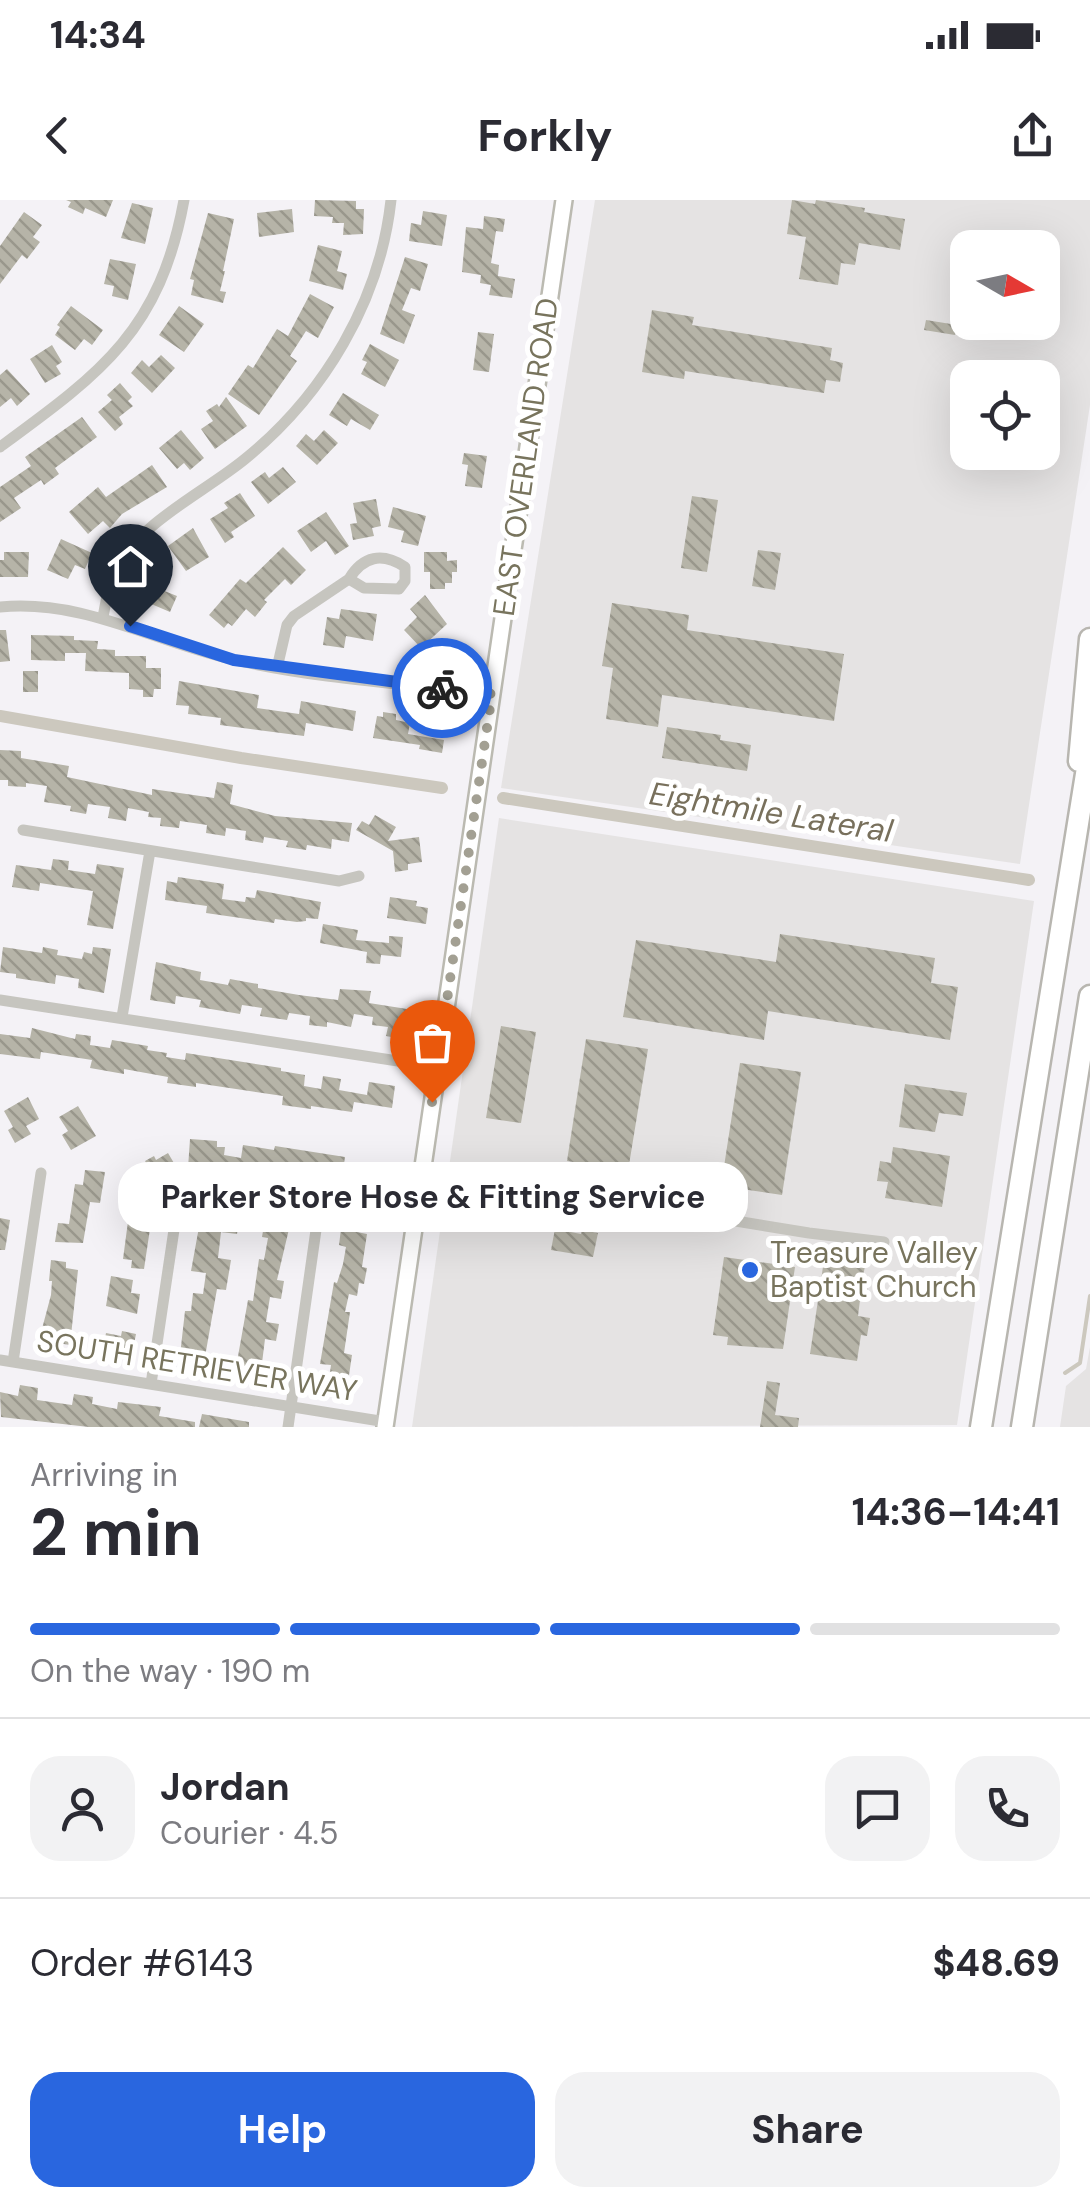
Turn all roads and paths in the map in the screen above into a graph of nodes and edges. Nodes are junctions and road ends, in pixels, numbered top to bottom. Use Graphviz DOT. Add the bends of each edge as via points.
graph roads {
  1 [pos="184,200"];
  2 [pos="391,200"];
  3 [pos="559,201"];
  4 [pos="0,448"];
  5 [pos="349,579"];
  6 [pos="0,606"];
  7 [pos="103,617"];
  8 [pos="1090,639"];
  9 [pos="277,668"];
  10 [pos="492,694"];
  11 [pos="1090,749"];
  12 [pos="23,830"];
  13 [pos="150,851"];
  14 [pos="1070,873"];
  15 [pos="359,876"];
  16 [pos="1090,996"];
  17 [pos="0,1000"];
  18 [pos="122,1017"];
  19 [pos="438,1067"];
  20 [pos="423,1170"];
  21 [pos="41,1172"];
  22 [pos="884,1242"];
  23 [pos="7,1361"];
  24 [pos="151,1384"];
  25 [pos="291,1407"];
  26 [pos="386,1424"];
  27 [pos="288,1427"];
  28 [pos="981,1427"];
  29 [pos="1022,1427"];
  1 -- 4 [label="street" via="163,278 129,337 82,386"];
  2 -- 7 [label="street" via="366,298 328,370 276,432 128,550 109,586"];
  3 -- 10 [label="main road, EAST OVERLAND ROAD"];
  5 -- 5 [label="street" via="364,588 398,589 405,567 373,557"];
  5 -- 9 [label="street" via="286,624"];
  6 -- 7 [label="street"];
  7 -- 9 [label="street" via="210,654"];
  8 -- 14 [label="highway"];
  9 -- 10 [label="street"];
  10 -- 19 [label="main road, EAST OVERLAND ROAD"];
  11 -- 14 [label="highway"];
  12 -- 13 [label="street"];
  13 -- 15 [label="street" via="338,881"];
  13 -- 18 [label="street"];
  14 -- 28 [label="highway"];
  16 -- 29 [label="highway"];
  17 -- 18 [label="street"];
  18 -- 19 [label="street"];
  19 -- 20 [label="main road, EAST OVERLAND ROAD"];
  20 -- 22 [label="street"];
  20 -- 26 [label="main road, EAST OVERLAND ROAD"];
  21 -- 23 [label="street"];
  23 -- 24 [label="street, SOUTH RETRIEVER WAY"];
  24 -- 25 [label="street, SOUTH RETRIEVER WAY"];
  24 -- 25 [label="street" via="178,1212 192,1198 214,1193 300,1208 312,1216 316,1230"];
  25 -- 26 [label="street, SOUTH RETRIEVER WAY"];
  25 -- 27 [label="street"];
}
